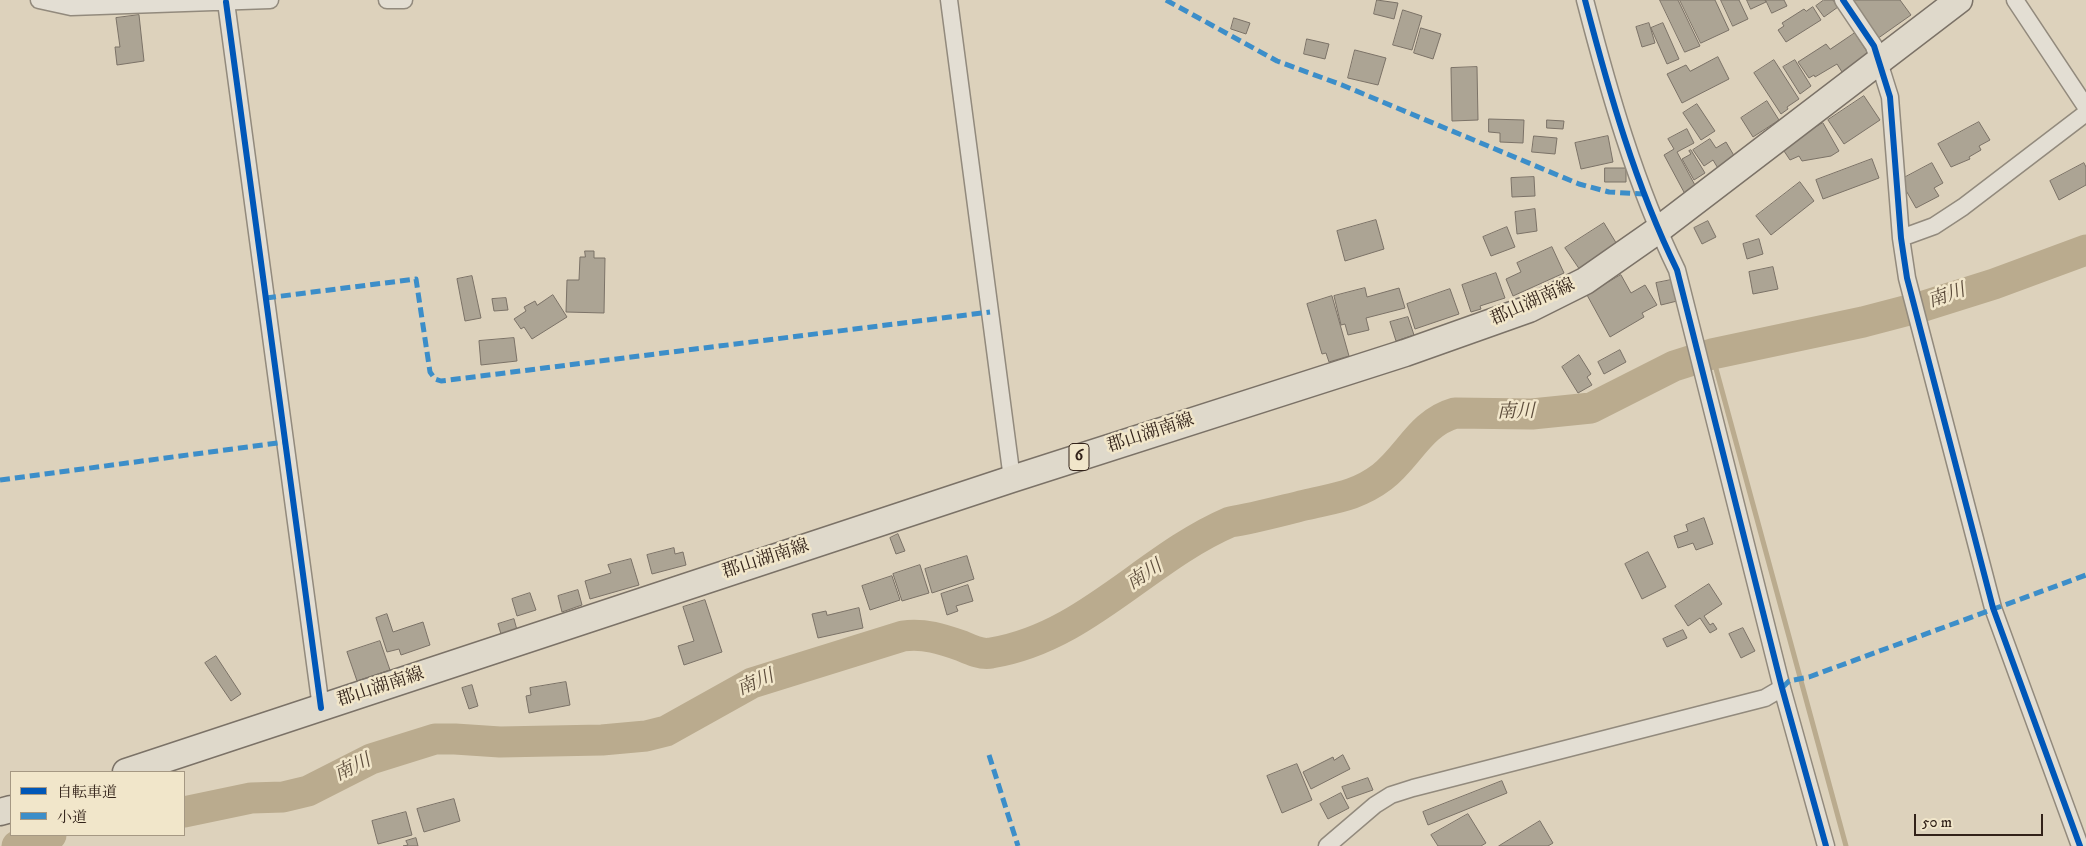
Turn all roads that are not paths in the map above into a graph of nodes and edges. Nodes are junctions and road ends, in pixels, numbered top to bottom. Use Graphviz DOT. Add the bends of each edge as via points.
graph roads {
  1 [pos="39,0"];
  2 [pos="270,0"];
  3 [pos="387,0"];
  4 [pos="404,0"];
  5 [pos="949,0"];
  6 [pos="1585,0"];
  7 [pos="1843,0"];
  8 [pos="1959,0"];
  9 [pos="2015,0"];
  10 [pos="226,2"];
  11 [pos="1879,62"];
  12 [pos="2086,107"];
  13 [pos="2086,113"];
  14 [pos="1658,230"];
  15 [pos="1900,238"];
  16 [pos="1012,479"];
  17 [pos="1782,688"];
  18 [pos="321,708"];
  19 [pos="129,771"];
  20 [pos="1327,846"];
  21 [pos="1826,846"];
  22 [pos="2080,846"];
  1 -- 10 [label="street" via="71,6"];
  2 -- 10 [label="street"];
  3 -- 4 [label="street"];
  5 -- 16 [label="street"];
  6 -- 14 [label="street" via="1606,81"];
  7 -- 11 [label="street" via="1874,46"];
  8 -- 11 [label="main road, 郡山湖南線 / 6"];
  9 -- 12 [label="street"];
  10 -- 18 [label="street"];
  11 -- 14 [label="main road, 郡山湖南線 / 6"];
  11 -- 15 [label="street" via="1890,97"];
  13 -- 15 [label="street" via="1963,208 1934,226"];
  14 -- 16 [label="main road, 郡山湖南線 / 6" via="1585,281 1529,309 1406,353"];
  14 -- 17 [label="street" via="1677,270"];
  15 -- 22 [label="street" via="1910,296 1993,608"];
  16 -- 18 [label="main road, 郡山湖南線 / 6"];
  17 -- 20 [label="street" via="1765,698 1412,788 1375,805"];
  17 -- 21 [label="street"];
  18 -- 19 [label="main road, 郡山湖南線 / 6"];
}
